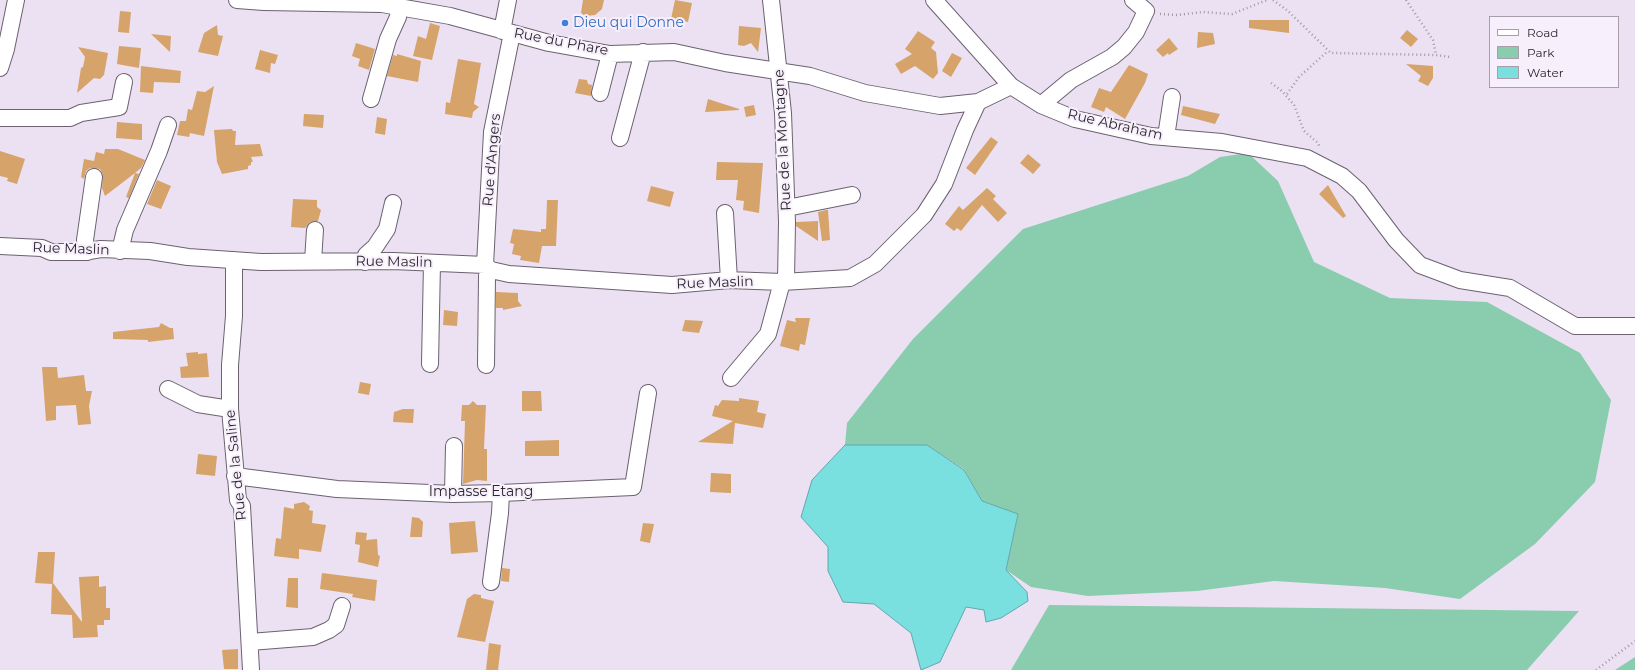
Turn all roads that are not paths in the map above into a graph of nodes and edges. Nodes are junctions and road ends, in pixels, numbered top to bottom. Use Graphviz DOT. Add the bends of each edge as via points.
graph roads {
  1 [pos="16,0"];
  2 [pos="236,0"];
  3 [pos="508,0"];
  4 [pos="771,0"];
  5 [pos="934,0"];
  6 [pos="1133,0"];
  7 [pos="399,7"];
  8 [pos="507,32"];
  9 [pos="643,52"];
  10 [pos="610,54"];
  11 [pos="0,68"];
  12 [pos="779,70"];
  13 [pos="124,82"];
  14 [pos="1011,86"];
  15 [pos="600,93"];
  16 [pos="1172,97"];
  17 [pos="371,99"];
  18 [pos="978,102"];
  19 [pos="1041,104"];
  20 [pos="0,118"];
  21 [pos="168,125"];
  22 [pos="1166,137"];
  23 [pos="620,138"];
  24 [pos="94,177"];
  25 [pos="852,195"];
  26 [pos="393,203"];
  27 [pos="787,208"];
  28 [pos="725,213"];
  29 [pos="314,230"];
  30 [pos="0,246"];
  31 [pos="120,251"];
  32 [pos="87,252"];
  33 [pos="234,260"];
  34 [pos="313,261"];
  35 [pos="365,262"];
  36 [pos="432,263"];
  37 [pos="488,268"];
  38 [pos="729,280"];
  39 [pos="784,282"];
  40 [pos="1635,326"];
  41 [pos="430,364"];
  42 [pos="486,365"];
  43 [pos="730,378"];
  44 [pos="168,389"];
  45 [pos="648,393"];
  46 [pos="230,409"];
  47 [pos="454,446"];
  48 [pos="235,476"];
  49 [pos="453,494"];
  50 [pos="501,494"];
  51 [pos="491,582"];
  52 [pos="342,606"];
  53 [pos="250,642"];
  54 [pos="252,670"];
  1 -- 11 [label="street"];
  2 -- 7 [label="street, Rue du Phare" via="382,4"];
  3 -- 8 [label="street, Rue d'Angers"];
  4 -- 12 [label="street, Rue de la Montagne"];
  5 -- 14 [label="street, Rue Abraham"];
  6 -- 19 [label="street" via="1146,11 1136,32 1124,47 1112,57 1071,80"];
  7 -- 8 [label="street, Rue du Phare" via="450,16"];
  7 -- 17 [label="street"];
  8 -- 10 [label="street, Rue du Phare"];
  8 -- 37 [label="street, Rue d'Angers" via="492,132"];
  9 -- 10 [label="street, Rue du Phare"];
  9 -- 12 [label="street, Rue du Phare" via="674,52 725,63"];
  9 -- 23 [label="street"];
  10 -- 15 [label="street"];
  12 -- 18 [label="street, Rue du Phare" via="810,76 865,93 940,106"];
  12 -- 27 [label="street, Rue de la Montagne"];
  13 -- 20 [label="street" via="119,107 81,113 70,118"];
  14 -- 18 [label="street, Rue du Phare"];
  14 -- 19 [label="street, Rue Abraham"];
  16 -- 22 [label="street"];
  18 -- 39 [label="street, Rue Maslin" via="944,184 924,215 875,264 850,278"];
  19 -- 22 [label="street, Rue Abraham" via="1075,119"];
  21 -- 31 [label="street" via="125,230"];
  22 -- 40 [label="street, Rue Abraham" via="1222,142 1307,158 1342,176 1359,191 1396,240 1420,265 1460,280 1510,288 1575,326"];
  24 -- 32 [label="street" via="85,240"];
  25 -- 27 [label="street"];
  26 -- 35 [label="street" via="388,228 366,255"];
  27 -- 39 [label="street, Rue de la Montagne"];
  28 -- 38 [label="street"];
  29 -- 34 [label="street"];
  30 -- 32 [label="street, Rue Maslin" via="42,248 51,252"];
  31 -- 32 [label="street, Rue Maslin" via="101,249"];
  31 -- 33 [label="street, Rue Maslin" via="150,251"];
  33 -- 34 [label="street, Rue Maslin"];
  33 -- 46 [label="street, Rue de la Saline"];
  34 -- 35 [label="street, Rue Maslin"];
  35 -- 36 [label="street, Rue Maslin"];
  36 -- 37 [label="street, Rue Maslin"];
  36 -- 41 [label="street"];
  37 -- 38 [label="street, Rue Maslin" via="509,274 672,285"];
  37 -- 42 [label="street, Rue d'Angers"];
  38 -- 39 [label="street, Rue Maslin"];
  39 -- 43 [label="street, Rue de la Montagne" via="768,334"];
  44 -- 46 [label="street" via="198,404"];
  45 -- 50 [label="street, Impasse Etang" via="633,487"];
  46 -- 48 [label="street, Rue de la Saline"];
  47 -- 49 [label="street"];
  48 -- 49 [label="street, Impasse Etang" via="337,489"];
  48 -- 53 [label="street, Rue de la Saline" via="238,500 242,506"];
  49 -- 50 [label="street, Impasse Etang"];
  50 -- 51 [label="street"];
  52 -- 53 [label="street" via="336,625 313,637"];
  53 -- 54 [label="street, Rue de la Saline"];
}
